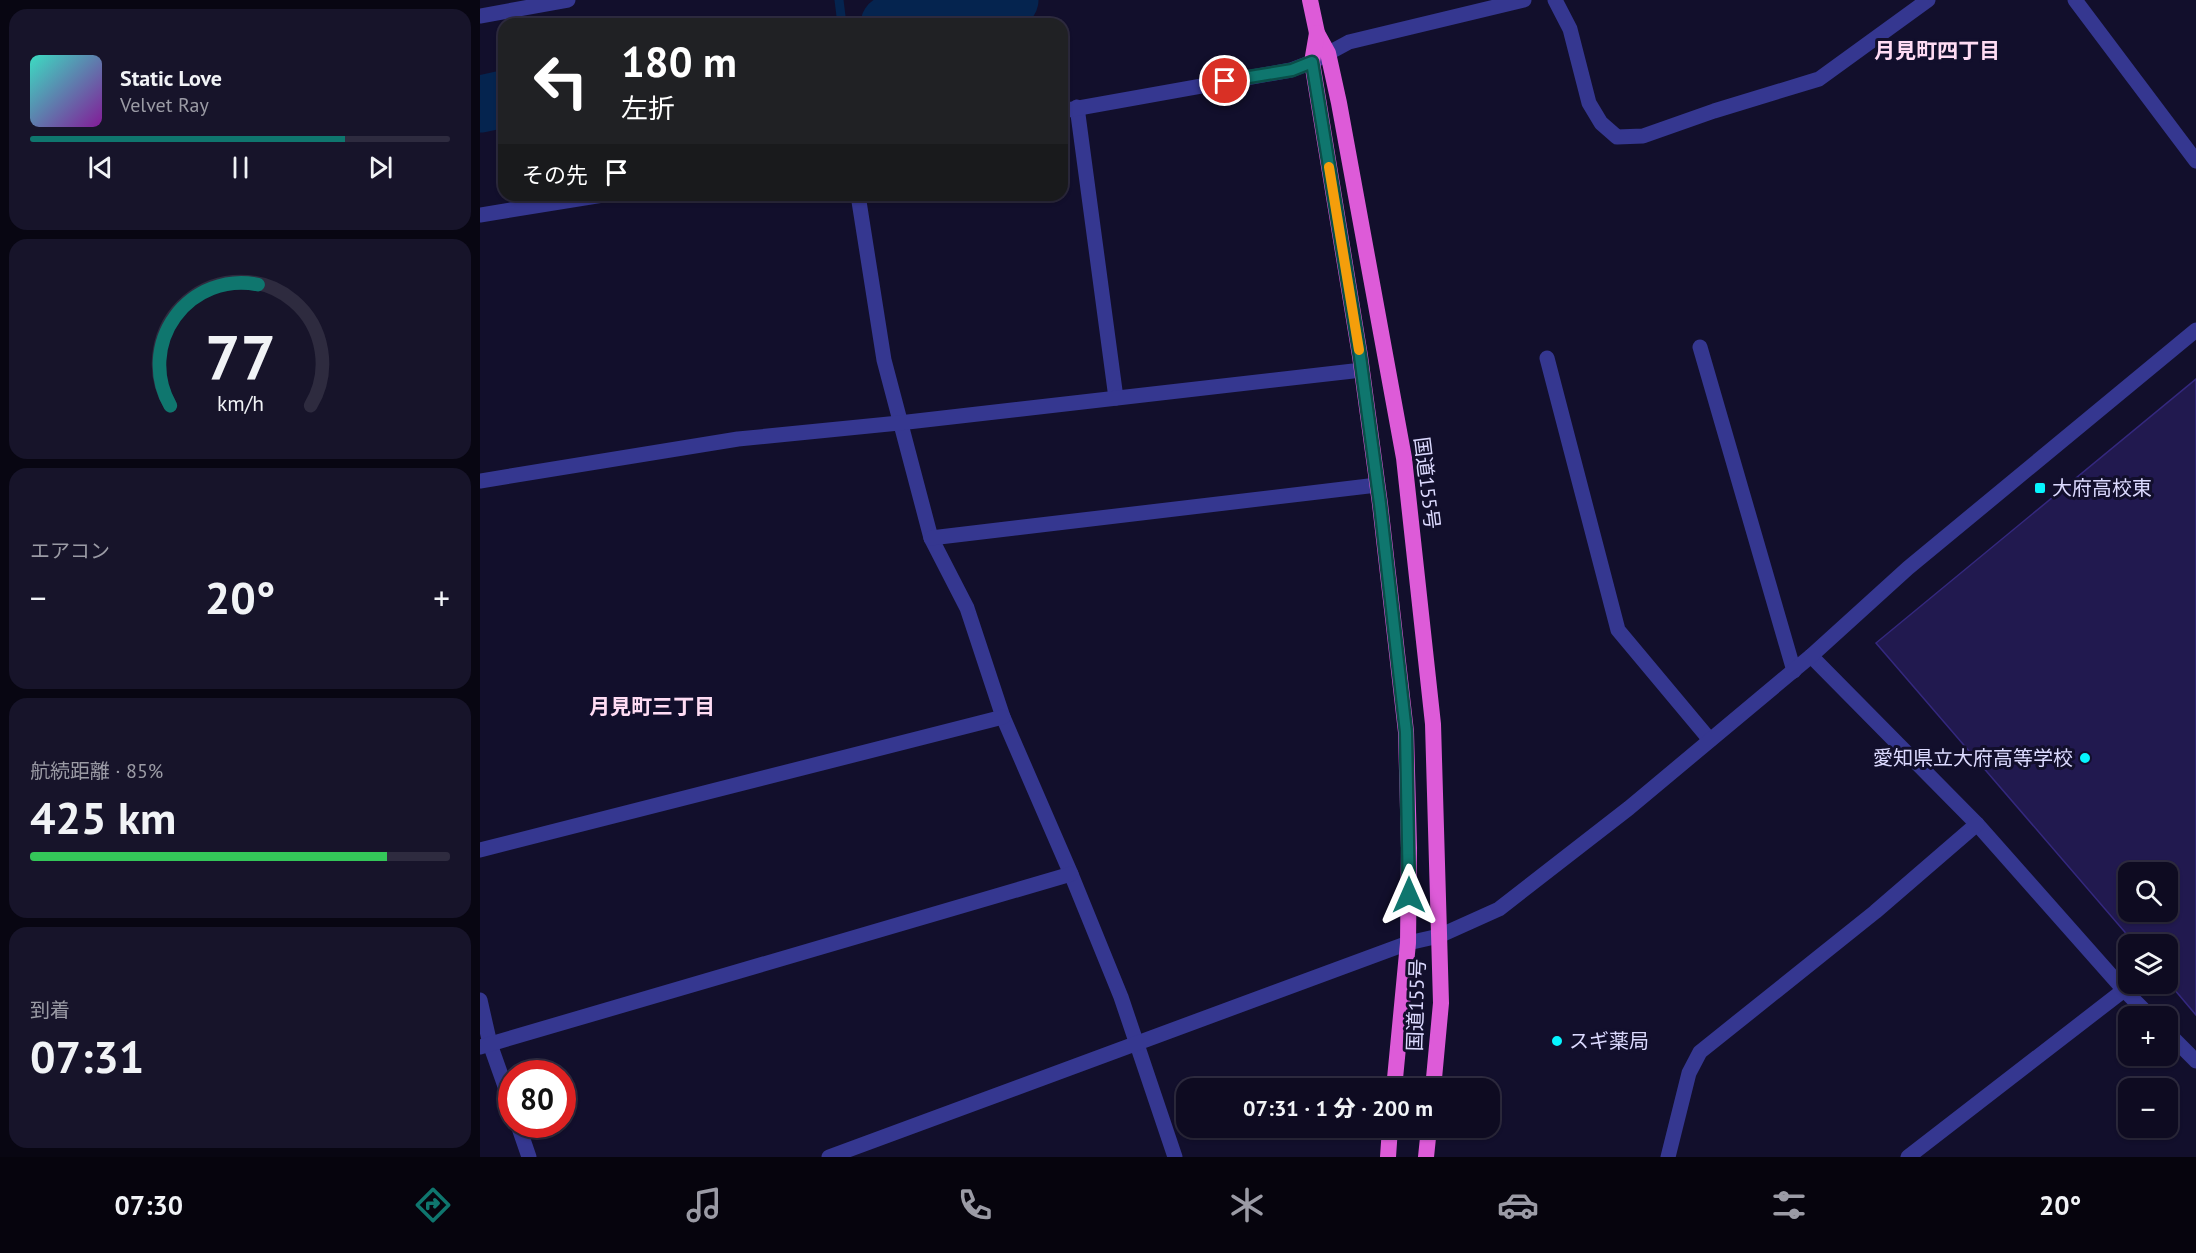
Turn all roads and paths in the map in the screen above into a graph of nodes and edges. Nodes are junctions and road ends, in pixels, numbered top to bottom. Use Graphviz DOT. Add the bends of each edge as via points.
graph roads {
  1 [pos="568,0"];
  2 [pos="1310,0"];
  3 [pos="1524,0"];
  4 [pos="1555,0"];
  5 [pos="1928,0"];
  6 [pos="2075,0"];
  7 [pos="480,16"];
  8 [pos="1316,29"];
  9 [pos="1328,52"];
  10 [pos="1312,62"];
  11 [pos="1070,109"];
  12 [pos="2196,161"];
  13 [pos="566,201"];
  14 [pos="859,201"];
  15 [pos="480,215"];
  16 [pos="2196,330"];
  17 [pos="1700,347"];
  18 [pos="1547,358"];
  19 [pos="1362,370"];
  20 [pos="1116,398"];
  21 [pos="899,423"];
  22 [pos="480,481"];
  23 [pos="1377,485"];
  24 [pos="931,538"];
  25 [pos="1811,656"];
  26 [pos="1794,671"];
  27 [pos="1003,717"];
  28 [pos="1710,740"];
  29 [pos="1977,824"];
  30 [pos="480,850"];
  31 [pos="1071,874"];
  32 [pos="1439,936"];
  33 [pos="1408,943"];
  34 [pos="2118,983"];
  35 [pos="2119,994"];
  36 [pos="2128,994"];
  37 [pos="480,1000"];
  38 [pos="2140,1006"];
  39 [pos="1136,1042"];
  40 [pos="2178,1043"];
  41 [pos="485,1045"];
  42 [pos="2196,1061"];
  43 [pos="498,1074"];
  44 [pos="1395,1078"];
  45 [pos="1434,1078"];
  46 [pos="522,1138"];
  47 [pos="1389,1138"];
  48 [pos="1428,1138"];
  49 [pos="529,1157"];
  50 [pos="828,1157"];
  51 [pos="1175,1157"];
  52 [pos="1388,1157"];
  53 [pos="1426,1157"];
  54 [pos="1668,1157"];
  55 [pos="1908,1157"];
  1 -- 7 [label="street"];
  2 -- 8 [label="highway, 国道155号"];
  3 -- 9 [label="street" via="1348,42"];
  4 -- 5 [label="street" via="1570,29 1589,103 1601,123 1617,137 1643,136 1819,79"];
  6 -- 12 [label="street"];
  8 -- 9 [label="highway, 国道155号"];
  8 -- 10 [label="highway, 国道155号"];
  9 -- 10 [label="street"];
  9 -- 32 [label="highway, 国道155号" via="1404,458 1433,724"];
  10 -- 11 [label="street" via="1292,70"];
  10 -- 19 [label="highway, 国道155号"];
  11 -- 20 [label="street"];
  13 -- 15 [label="street"];
  14 -- 21 [label="street" via="884,360"];
  16 -- 25 [label="street" via="1908,568"];
  17 -- 26 [label="street"];
  18 -- 28 [label="street" via="1618,630"];
  19 -- 20 [label="street"];
  19 -- 23 [label="highway, 国道155号"];
  20 -- 21 [label="street"];
  21 -- 22 [label="street" via="738,439"];
  21 -- 24 [label="street"];
  23 -- 24 [label="street"];
  23 -- 33 [label="highway, 国道155号" via="1406,732"];
  24 -- 27 [label="street" via="967,608"];
  25 -- 26 [label="street"];
  25 -- 29 [label="street"];
  26 -- 28 [label="street"];
  27 -- 30 [label="street"];
  27 -- 31 [label="street"];
  28 -- 32 [label="street" via="1499,909"];
  29 -- 34 [label="street"];
  29 -- 54 [label="street" via="1875,912 1700,1052 1689,1072"];
  31 -- 39 [label="street"];
  31 -- 41 [label="street"];
  32 -- 33 [label="street"];
  32 -- 45 [label="highway, 国道155号" via="1441,1003"];
  33 -- 39 [label="street"];
  33 -- 44 [label="highway, 国道155号"];
  35 -- 55 [label="street"];
  36 -- 38 [label="street"];
  37 -- 41 [label="street"];
  39 -- 50 [label="street"];
  39 -- 51 [label="street"];
  40 -- 42 [label="street"];
  41 -- 43 [label="street"];
  46 -- 49 [label="street"];
  47 -- 52 [label="highway"];
  48 -- 53 [label="highway"];
}
